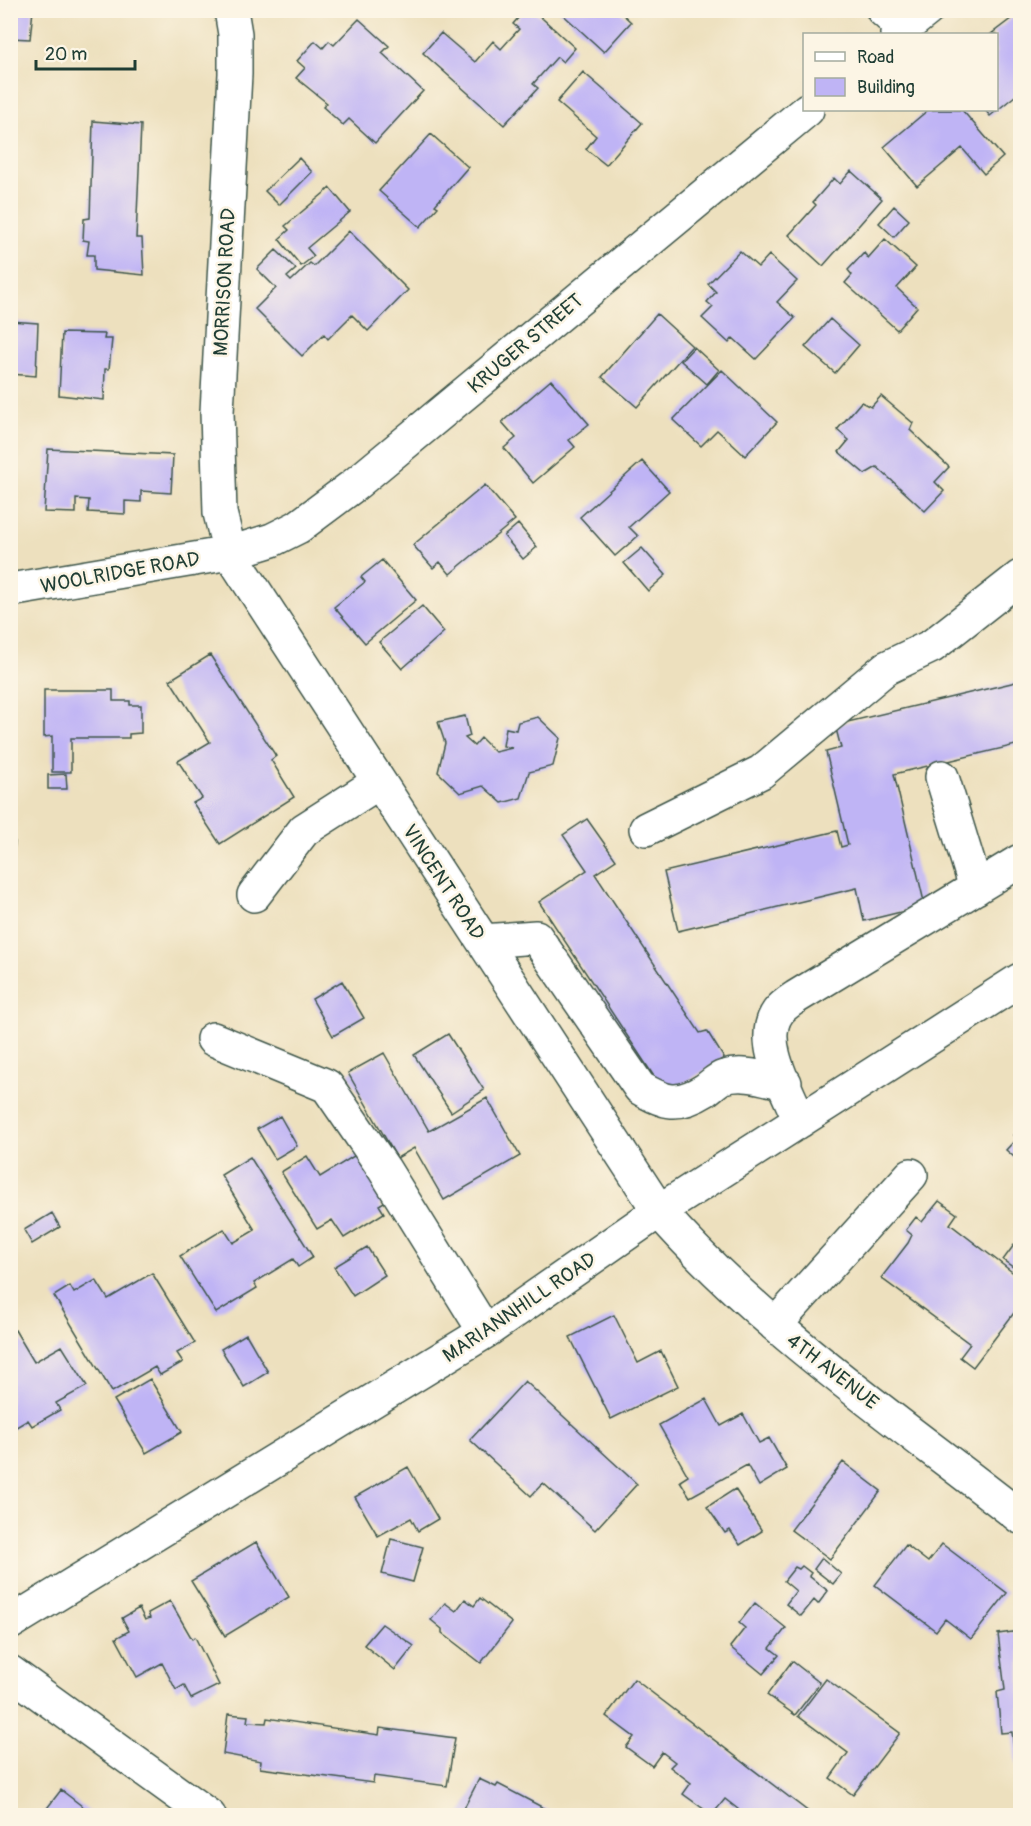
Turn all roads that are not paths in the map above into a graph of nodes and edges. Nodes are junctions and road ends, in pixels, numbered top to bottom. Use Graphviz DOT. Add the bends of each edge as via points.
graph roads {
  1 [pos="231,10"];
  2 [pos="806,111"];
  3 [pos="230,553"];
  4 [pos="1020,577"];
  5 [pos="10,590"];
  6 [pos="942,777"];
  7 [pos="379,782"];
  8 [pos="646,829"];
  9 [pos="1020,861"];
  10 [pos="976,888"];
  11 [pos="254,894"];
  12 [pos="483,941"];
  13 [pos="1020,980"];
  14 [pos="213,1039"];
  15 [pos="785,1083"];
  16 [pos="800,1120"];
  17 [pos="911,1175"];
  18 [pos="659,1211"];
  19 [pos="775,1325"];
  20 [pos="485,1332"];
  21 [pos="1020,1517"];
  22 [pos="10,1623"];
  23 [pos="10,1672"];
  24 [pos="209,1815"];
  1 -- 3 [label="street, MORRISON ROAD" via="235,74 217,412 220,513"];
  2 -- 3 [label="street, KRUGER STREET" via="353,486 298,527"];
  3 -- 5 [label="street, WOOLRIDGE ROAD"];
  3 -- 7 [label="street, VINCENT ROAD"];
  4 -- 8 [label="street" via="932,646 886,668 761,772"];
  6 -- 10 [label="street"];
  7 -- 11 [label="street" via="304,830"];
  7 -- 12 [label="street, VINCENT ROAD"];
  9 -- 10 [label="street"];
  10 -- 15 [label="street" via="779,1010 770,1028 770,1047"];
  12 -- 15 [label="street" via="536,937 640,1088 663,1101 680,1102 723,1077 742,1074"];
  12 -- 18 [label="street, VINCENT ROAD"];
  13 -- 16 [label="street, MARIANNHILL ROAD"];
  14 -- 20 [label="street" via="327,1086 384,1169"];
  15 -- 16 [label="street"];
  16 -- 18 [label="street, MARIANNHILL ROAD"];
  17 -- 19 [label="street"];
  18 -- 19 [label="street, 4TH AVENUE" via="691,1248"];
  18 -- 20 [label="street, MARIANNHILL ROAD"];
  19 -- 21 [label="street, 4TH AVENUE"];
  20 -- 22 [label="street, MARIANNHILL ROAD"];
  23 -- 24 [label="street"];
}
